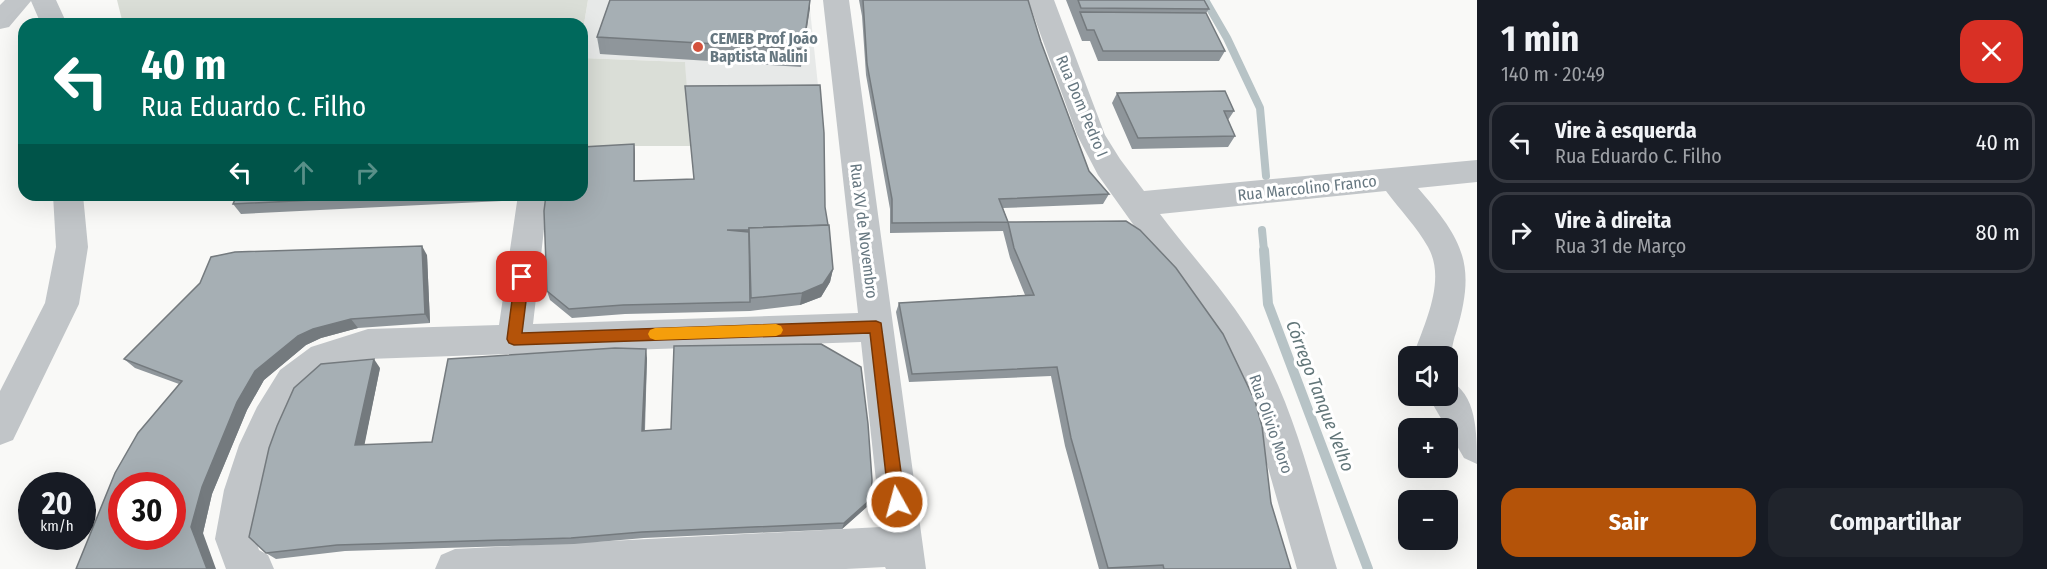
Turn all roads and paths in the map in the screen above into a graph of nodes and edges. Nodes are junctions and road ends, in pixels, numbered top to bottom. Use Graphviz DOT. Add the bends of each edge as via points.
graph roads {
  1 [pos="19,0"];
  2 [pos="43,0"];
  3 [pos="836,0"];
  4 [pos="1041,0"];
  5 [pos="51,18"];
  6 [pos="0,21"];
  7 [pos="1477,171"];
  8 [pos="1393,179"];
  9 [pos="68,201"];
  10 [pos="532,201"];
  11 [pos="1137,204"];
  12 [pos="876,327"];
  13 [pos="514,339"];
  14 [pos="1434,346"];
  15 [pos="1452,406"];
  16 [pos="0,428"];
  17 [pos="1477,446"];
  18 [pos="904,557"];
  19 [pos="254,569"];
  20 [pos="455,569"];
  21 [pos="1317,569"];
  1 -- 6 [label="street"];
  2 -- 5 [label="street"];
  3 -- 12 [label="street, Rua XV de Novembro"];
  4 -- 11 [label="street, Rua Dom Pedro I" via="1091,135"];
  7 -- 8 [label="street, Rua Marcolino Franco"];
  8 -- 11 [label="street, Rua Marcolino Franco"];
  8 -- 14 [label="street" via="1444,245 1450,262 1448,299"];
  9 -- 16 [label="street" via="72,247 62,304"];
  10 -- 13 [label="street"];
  11 -- 21 [label="street, Rua Olivio Moro" via="1211,301 1246,357 1270,412"];
  12 -- 13 [label="street"];
  12 -- 18 [label="street, Rua XV de Novembro"];
  13 -- 19 [label="street" via="368,344 323,358 293,381 252,458 243,490 235,539 244,564"];
  15 -- 17 [label="street"];
  18 -- 20 [label="street"];
}
